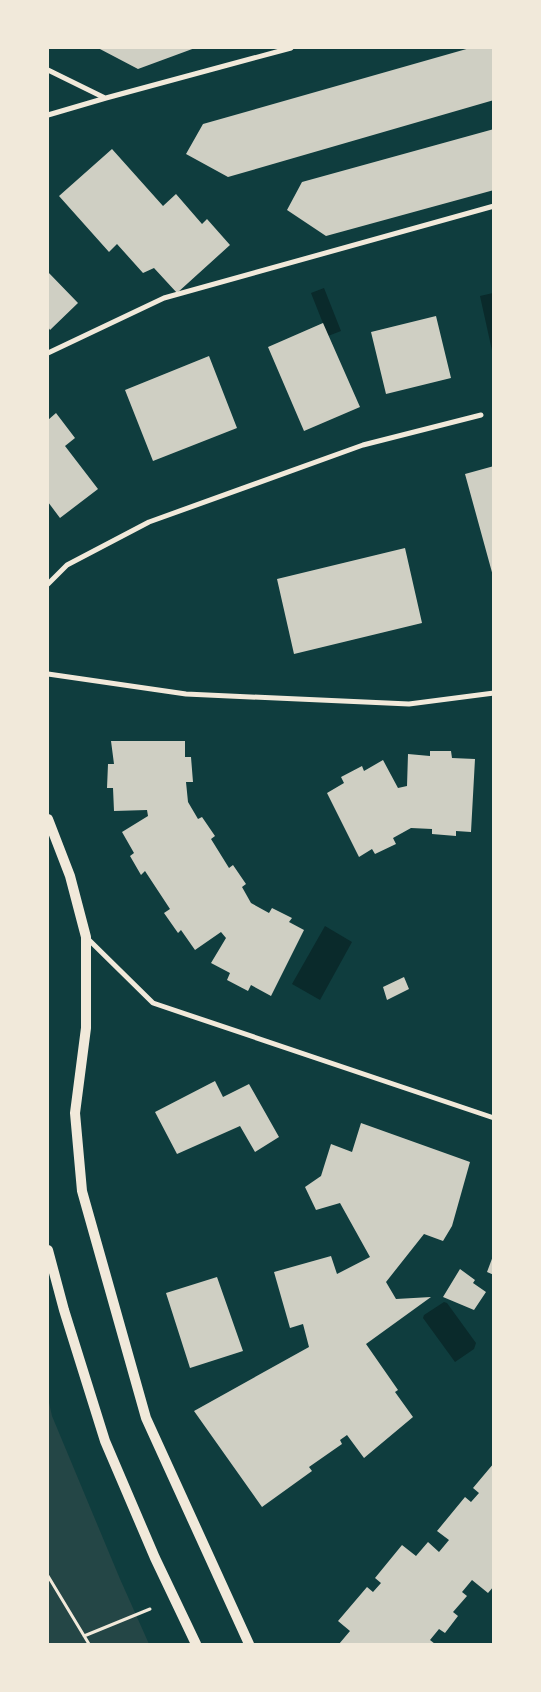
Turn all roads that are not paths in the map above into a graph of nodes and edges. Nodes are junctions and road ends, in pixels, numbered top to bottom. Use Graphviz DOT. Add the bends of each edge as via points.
graph roads {
  1 [pos="291,48"];
  2 [pos="48,70"];
  3 [pos="106,98"];
  4 [pos="48,115"];
  5 [pos="494,206"];
  6 [pos="48,353"];
  7 [pos="481,415"];
  8 [pos="48,584"];
  9 [pos="48,674"];
  10 [pos="494,693"];
  11 [pos="48,819"];
  12 [pos="86,937"];
  13 [pos="494,1118"];
  14 [pos="48,1250"];
  15 [pos="196,1644"];
  16 [pos="249,1644"];
  1 -- 3 [label="street"];
  2 -- 3 [label="street"];
  3 -- 4 [label="street"];
  5 -- 6 [label="street" via="164,298"];
  7 -- 8 [label="street" via="363,445 150,522 67,565"];
  9 -- 10 [label="street" via="186,694 409,704"];
  11 -- 12 [label="main road" via="70,876"];
  12 -- 13 [label="street" via="153,1003"];
  12 -- 16 [label="main road" via="86,1028 75,1113 82,1191 146,1418"];
  14 -- 15 [label="main road" via="105,1441"];
}
